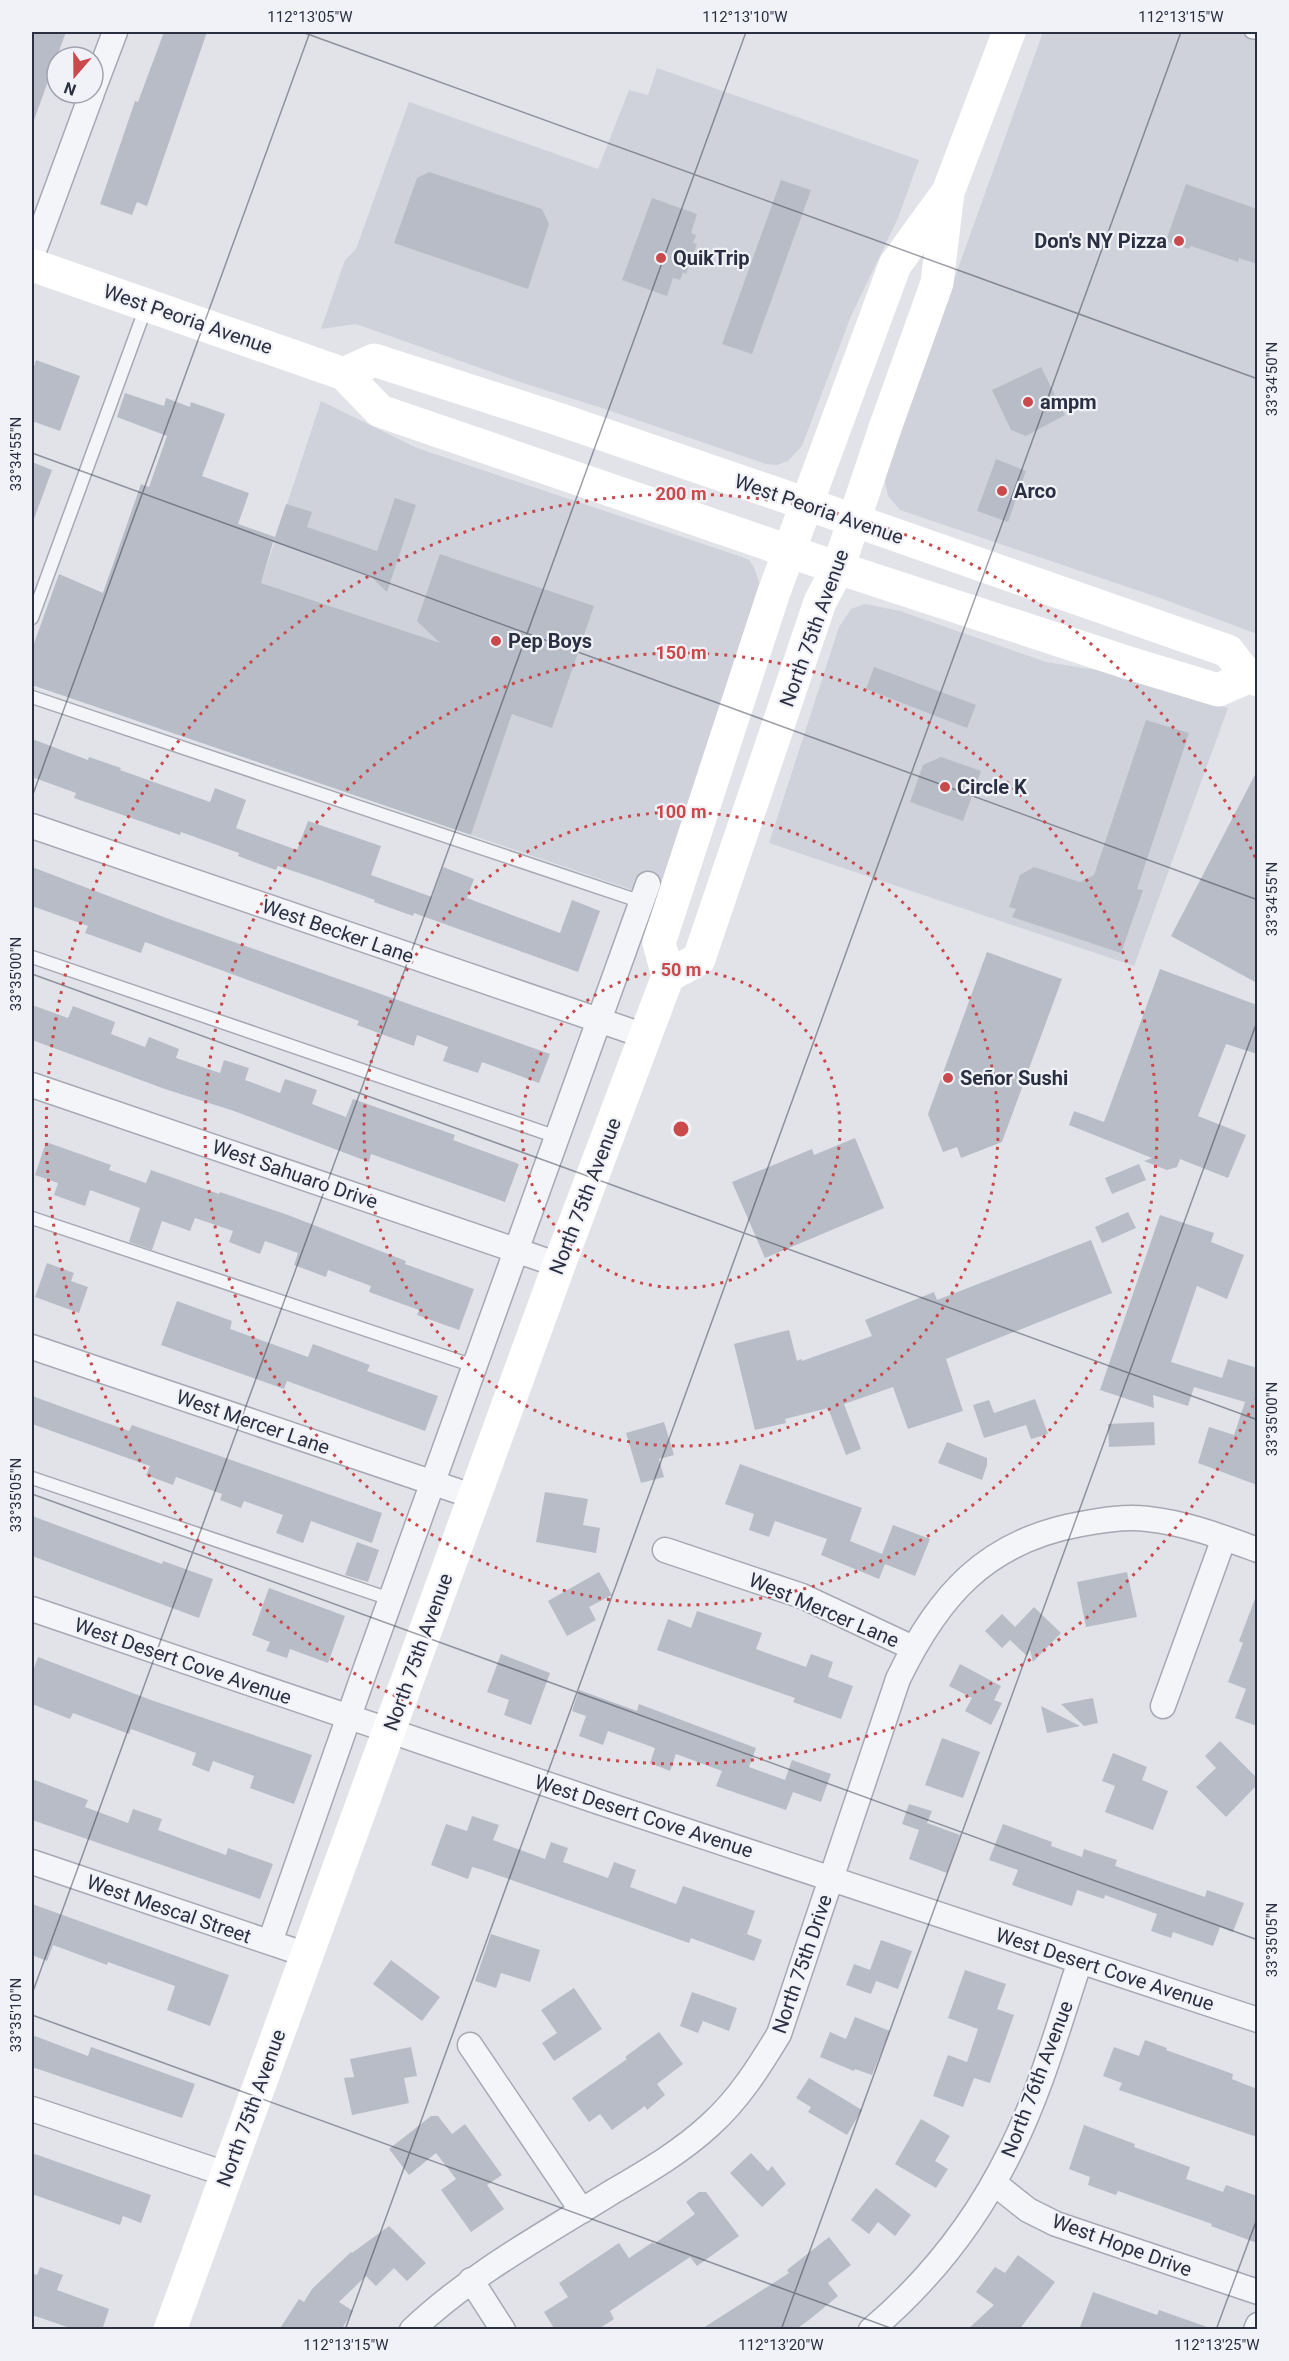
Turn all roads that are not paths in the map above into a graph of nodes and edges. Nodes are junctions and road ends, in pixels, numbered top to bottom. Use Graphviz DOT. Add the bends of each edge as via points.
graph roads {
  1 [pos="115,32"];
  2 [pos="1009,32"];
  3 [pos="1251,32"];
  4 [pos="1257,33"];
  5 [pos="105,59"];
  6 [pos="87,105"];
  7 [pos="948,192"];
  8 [pos="38,218"];
  9 [pos="32,256"];
  10 [pos="32,265"];
  11 [pos="147,304"];
  12 [pos="344,374"];
  13 [pos="471,391"];
  14 [pos="456,437"];
  15 [pos="807,504"];
  16 [pos="853,520"];
  17 [pos="789,551"];
  18 [pos="838,568"];
  19 [pos="32,618"];
  20 [pos="1253,679"];
  21 [pos="32,697"];
  22 [pos="32,826"];
  23 [pos="688,858"];
  24 [pos="645,893"];
  25 [pos="703,947"];
  26 [pos="32,957"];
  27 [pos="668,976"];
  28 [pos="599,1021"];
  29 [pos="645,1036"];
  30 [pos="32,1084"];
  31 [pos="557,1137"];
  32 [pos="32,1218"];
  33 [pos="517,1250"];
  34 [pos="559,1265"];
  35 [pos="32,1347"];
  36 [pos="474,1366"];
  37 [pos="32,1478"];
  38 [pos="433,1482"];
  39 [pos="475,1497"];
  40 [pos="1224,1538"];
  41 [pos="664,1550"];
  42 [pos="1257,1550"];
  43 [pos="390,1599"];
  44 [pos="32,1609"];
  45 [pos="913,1648"];
  46 [pos="1163,1706"];
  47 [pos="348,1717"];
  48 [pos="388,1731"];
  49 [pos="32,1862"];
  50 [pos="832,1879"];
  51 [pos="270,1942"];
  52 [pos="307,1955"];
  53 [pos="1080,1961"];
  54 [pos="1257,2020"];
  55 [pos="470,2045"];
  56 [pos="32,2109"];
  57 [pos="226,2174"];
  58 [pos="994,2183"];
  59 [pos="582,2211"];
  60 [pos="471,2280"];
  61 [pos="1257,2292"];
  62 [pos="1257,2325"];
  63 [pos="170,2330"];
  64 [pos="412,2330"];
  65 [pos="503,2330"];
  66 [pos="870,2330"];
  67 [pos="1256,2330"];
  1 -- 5 [label="street"];
  2 -- 7 [label="main road, North 75th Avenue"];
  3 -- 4 [label="lane"];
  6 -- 8 [label="street"];
  7 -- 15 [label="main road, North 75th Avenue" via="895,265"];
  7 -- 16 [label="main road, North 75th Avenue" via="937,283"];
  8 -- 9 [label="street"];
  10 -- 11 [label="main road, West Peoria Avenue"];
  11 -- 12 [label="main road, West Peoria Avenue"];
  11 -- 19 [label="lane"];
  12 -- 13 [label="main road, West Peoria Avenue" via="374,360"];
  12 -- 14 [label="main road, West Peoria Avenue" via="380,411"];
  13 -- 14 [label="main road"];
  13 -- 15 [label="main road, West Peoria Avenue"];
  14 -- 17 [label="main road, West Peoria Avenue"];
  15 -- 16 [label="main road, West Peoria Avenue"];
  15 -- 17 [label="main road, North 75th Avenue"];
  16 -- 18 [label="main road, North 75th Avenue"];
  16 -- 20 [label="main road, West Peoria Avenue" via="1228,651"];
  17 -- 18 [label="main road, West Peoria Avenue"];
  17 -- 23 [label="main road, North 75th Avenue"];
  18 -- 20 [label="main road, West Peoria Avenue" via="1218,690"];
  18 -- 25 [label="main road, North 75th Avenue" via="820,602"];
  21 -- 24 [label="lane"];
  22 -- 28 [label="street, West Becker Lane"];
  23 -- 25 [label="main road" via="704,869 693,929"];
  23 -- 27 [label="main road, North 75th Avenue" via="659,942"];
  24 -- 28 [label="street"];
  25 -- 27 [label="main road, North 75th Avenue" via="699,958"];
  26 -- 31 [label="lane"];
  27 -- 29 [label="main road, North 75th Avenue"];
  28 -- 29 [label="street, West Becker Lane"];
  28 -- 31 [label="street"];
  29 -- 34 [label="main road, North 75th Avenue"];
  30 -- 33 [label="street, West Sahuaro Drive"];
  31 -- 33 [label="street"];
  32 -- 36 [label="lane"];
  33 -- 34 [label="street, West Sahuaro Drive"];
  33 -- 36 [label="street"];
  34 -- 39 [label="main road, North 75th Avenue"];
  35 -- 38 [label="street, West Mercer Lane"];
  36 -- 38 [label="street"];
  37 -- 43 [label="lane"];
  38 -- 39 [label="street, West Mercer Lane"];
  38 -- 43 [label="street"];
  39 -- 48 [label="main road, North 75th Avenue"];
  40 -- 42 [label="street, West Mercer Lane"];
  40 -- 45 [label="street, West Mercer Lane" via="1180,1524 1147,1519 1103,1520 1060,1528 1002,1553 973,1573 934,1614"];
  40 -- 46 [label="street"];
  41 -- 45 [label="street, West Mercer Lane" via="802,1596"];
  43 -- 47 [label="street"];
  44 -- 47 [label="street, West Desert Cove Avenue"];
  45 -- 50 [label="street, North 75th Drive" via="898,1679"];
  47 -- 48 [label="street, West Desert Cove Avenue"];
  47 -- 51 [label="street"];
  48 -- 50 [label="street, West Desert Cove Avenue"];
  48 -- 52 [label="main road, North 75th Avenue"];
  49 -- 51 [label="street, West Mescal Street"];
  50 -- 53 [label="street, West Desert Cove Avenue"];
  50 -- 59 [label="street, North 75th Drive" via="779,2034 751,2079 710,2125 673,2155"];
  51 -- 52 [label="street, West Mescal Street"];
  52 -- 57 [label="main road, North 75th Avenue"];
  53 -- 54 [label="street, West Desert Cove Avenue"];
  53 -- 58 [label="street, North 76th Avenue" via="1024,2121"];
  55 -- 59 [label="street"];
  56 -- 57 [label="street"];
  57 -- 63 [label="main road, North 75th Avenue"];
  58 -- 61 [label="street, West Hope Drive" via="1028,2210 1056,2224"];
  58 -- 66 [label="street, North 76th Avenue" via="936,2267"];
  59 -- 60 [label="street, North 75th Drive"];
  60 -- 64 [label="street, North 75th Drive"];
  60 -- 65 [label="street"];
  62 -- 67 [label="street"];
}
